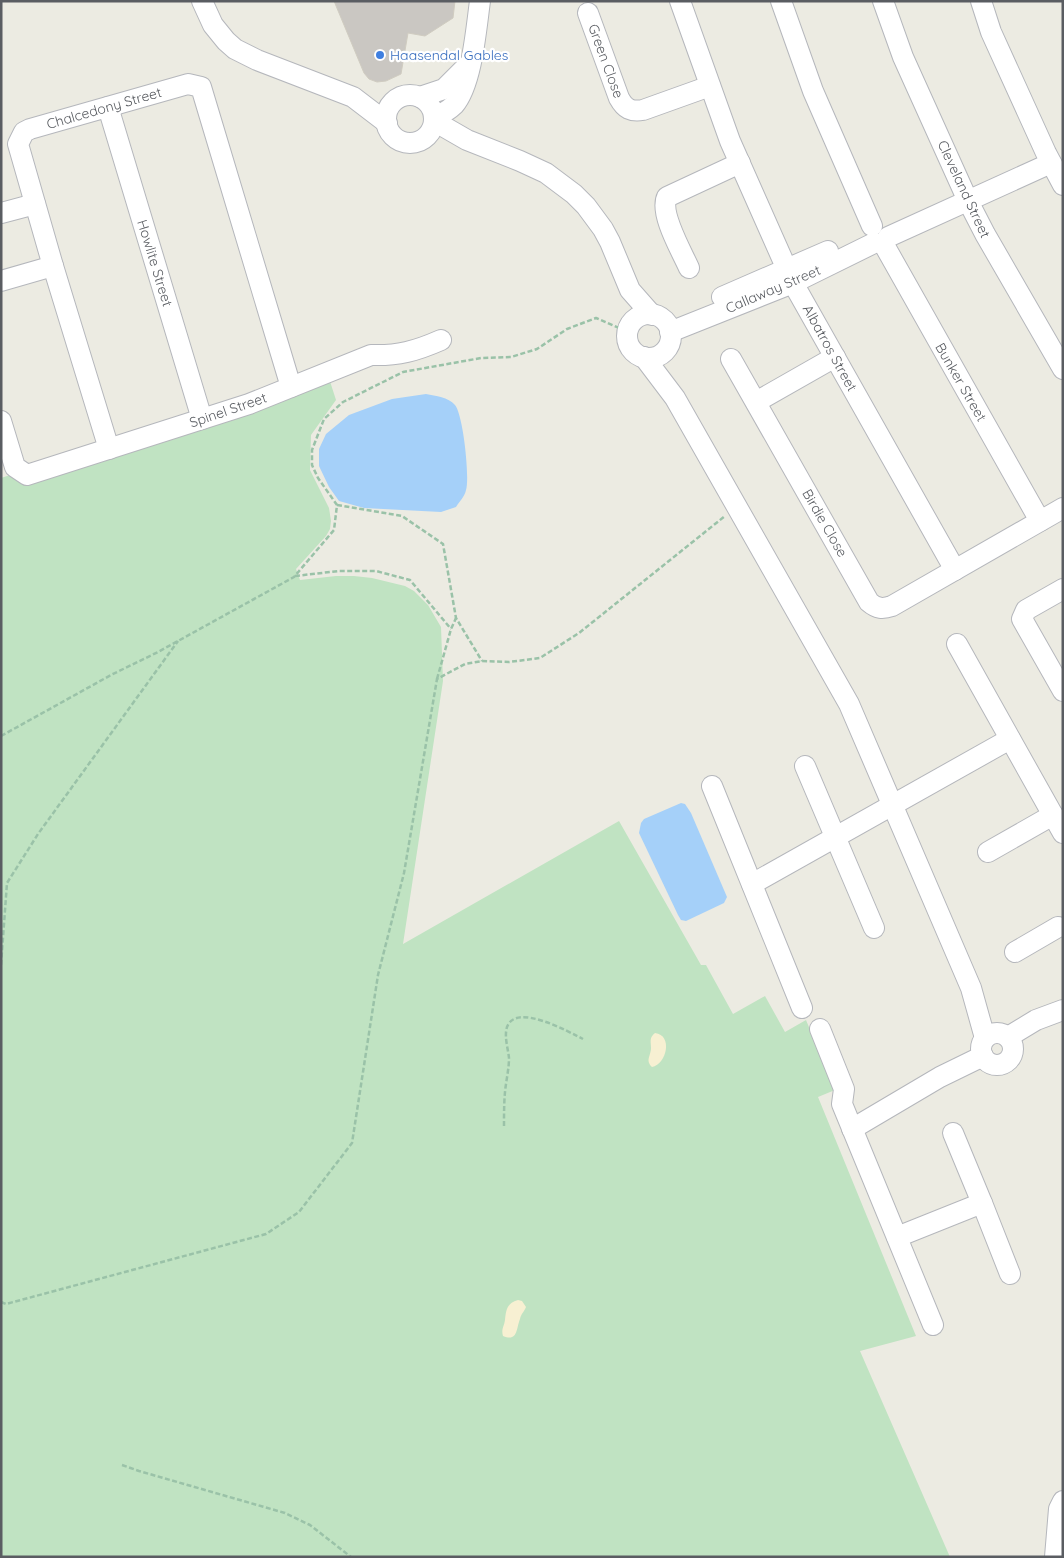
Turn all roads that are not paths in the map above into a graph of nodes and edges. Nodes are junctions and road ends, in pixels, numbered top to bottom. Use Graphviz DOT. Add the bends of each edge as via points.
graph roads {
  1 [pos="202,1"];
  2 [pos="480,1"];
  3 [pos="680,1"];
  4 [pos="781,1"];
  5 [pos="883,1"];
  6 [pos="981,1"];
  7 [pos="588,13"];
  8 [pos="470,63"];
  9 [pos="710,86"];
  10 [pos="353,97"];
  11 [pos="420,97"];
  12 [pos="398,98"];
  13 [pos="453,106"];
  14 [pos="108,107"];
  15 [pos="387,123"];
  16 [pos="431,125"];
  17 [pos="461,136"];
  18 [pos="1049,158"];
  19 [pos="740,163"];
  20 [pos="1063,185"];
  21 [pos="966,195"];
  22 [pos="35,204"];
  23 [pos="1,213"];
  24 [pos="878,235"];
  25 [pos="53,266"];
  26 [pos="690,268"];
  27 [pos="790,276"];
  28 [pos="1,281"];
  29 [pos="630,290"];
  30 [pos="664,329"];
  31 [pos="628,330"];
  32 [pos="441,340"];
  33 [pos="644,357"];
  34 [pos="835,357"];
  35 [pos="731,359"];
  36 [pos="1063,369"];
  37 [pos="291,386"];
  38 [pos="676,398"];
  39 [pos="756,402"];
  40 [pos="202,419"];
  41 [pos="1,421"];
  42 [pos="109,449"];
  43 [pos="1063,508"];
  44 [pos="1040,521"];
  45 [pos="955,570"];
  46 [pos="1063,589"];
  47 [pos="957,644"];
  48 [pos="1063,691"];
  49 [pos="1010,739"];
  50 [pos="806,766"];
  51 [pos="712,786"];
  52 [pos="893,805"];
  53 [pos="1053,815"];
  54 [pos="1063,833"];
  55 [pos="836,838"];
  56 [pos="988,852"];
  57 [pos="752,884"];
  58 [pos="874,928"];
  59 [pos="1061,929"];
  60 [pos="1015,952"];
  61 [pos="802,1008"];
  62 [pos="1059,1012"];
  63 [pos="820,1029"];
  64 [pos="997,1043"];
  65 [pos="852,1129"];
  66 [pos="953,1133"];
  67 [pos="982,1203"];
  68 [pos="897,1238"];
  69 [pos="1010,1274"];
  70 [pos="933,1325"];
  71 [pos="1063,1500"];
  72 [pos="1058,1552"];
  1 -- 10 [label="street" via="212,25 235,49"];
  2 -- 8 [label="street"];
  3 -- 9 [label="street, Albatros Street"];
  4 -- 24 [label="street, Bunker Street" via="813,91"];
  5 -- 21 [label="street, Cleveland Street" via="903,57"];
  6 -- 18 [label="street" via="991,32"];
  7 -- 9 [label="street, Green Close" via="619,98 626,108 636,112"];
  8 -- 11 [label="street" via="444,89"];
  8 -- 13 [label="street" via="463,90"];
  9 -- 19 [label="street, Albatros Street"];
  10 -- 12 [label="street"];
  10 -- 15 [label="street"];
  11 -- 12 [label="street" via="405,95"];
  11 -- 16 [label="street" via="430,105"];
  12 -- 15 [label="street" via="389,109"];
  13 -- 16 [label="street"];
  13 -- 17 [label="street"];
  14 -- 22 [label="street, Chalcedony Street" via="24,132 18,144"];
  14 -- 37 [label="street, Chalcedony Street" via="188,84 201,87"];
  14 -- 40 [label="street, Howlite Street"];
  15 -- 16 [label="street" via="392,134 402,141 414,142"];
  16 -- 17 [label="street"];
  17 -- 29 [label="street" via="531,166 574,194 603,229"];
  18 -- 20 [label="street"];
  18 -- 21 [label="street, Callaway Street"];
  19 -- 26 [label="street" via="666,197 666,217"];
  19 -- 27 [label="street, Albatros Street"];
  21 -- 24 [label="street, Callaway Street"];
  21 -- 36 [label="street, Cleveland Street"];
  22 -- 23 [label="street"];
  22 -- 25 [label="street, Chalcedony Street"];
  24 -- 27 [label="street, Callaway Street"];
  24 -- 44 [label="street, Bunker Street"];
  25 -- 28 [label="street"];
  25 -- 42 [label="street, Chalcedony Street"];
  27 -- 30 [label="street, Callaway Street"];
  27 -- 34 [label="street, Albatros Street"];
  29 -- 30 [label="street"];
  29 -- 31 [label="street"];
  30 -- 31 [label="street" via="647,314 636,318"];
  30 -- 33 [label="street" via="660,355"];
  30 -- 38 [label="street"];
  31 -- 33 [label="street" via="628,343 634,352"];
  32 -- 37 [label="street, Spinel Street" via="411,352 371,354"];
  33 -- 38 [label="street"];
  34 -- 39 [label="street"];
  34 -- 45 [label="street, Albatros Street"];
  35 -- 39 [label="street, Birdie Close"];
  37 -- 40 [label="street, Spinel Street"];
  38 -- 52 [label="street" via="840,687"];
  39 -- 45 [label="street, Birdie Close" via="874,606 892,606"];
  40 -- 42 [label="street, Spinel Street"];
  41 -- 42 [label="street, Spinel Street" via="15,467 27,475"];
  43 -- 44 [label="street"];
  44 -- 45 [label="street"];
  46 -- 48 [label="street" via="1026,610 1022,619"];
  47 -- 49 [label="street"];
  49 -- 52 [label="street"];
  49 -- 53 [label="street"];
  50 -- 55 [label="street"];
  51 -- 57 [label="street"];
  52 -- 55 [label="street"];
  52 -- 64 [label="street"];
  53 -- 54 [label="street"];
  53 -- 56 [label="street"];
  55 -- 57 [label="street"];
  55 -- 58 [label="street"];
  57 -- 61 [label="street"];
  59 -- 60 [label="street"];
  62 -- 64 [label="street" via="1036,1020"];
  63 -- 65 [label="street" via="844,1089 842,1104"];
  64 -- 65 [label="street"];
  65 -- 68 [label="street"];
  66 -- 67 [label="street"];
  67 -- 68 [label="street"];
  67 -- 69 [label="street"];
  68 -- 70 [label="street"];
  71 -- 72 [label="street" via="1059,1509"];
}
